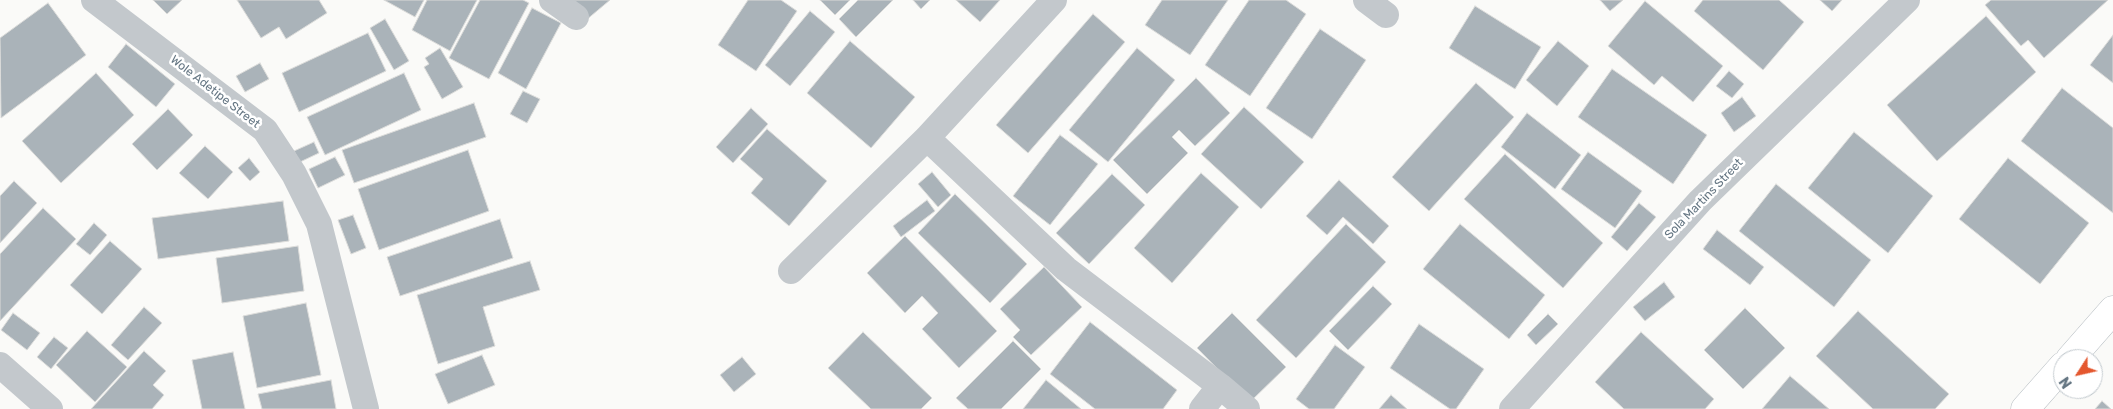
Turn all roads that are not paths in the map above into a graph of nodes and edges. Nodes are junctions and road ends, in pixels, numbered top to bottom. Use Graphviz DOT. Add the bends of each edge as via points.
graph roads {
  1 [pos="94,0"];
  2 [pos="552,0"];
  3 [pos="1054,0"];
  4 [pos="1907,0"];
  5 [pos="576,18"];
  6 [pos="927,138"];
  7 [pos="791,272"];
  8 [pos="2113,310"];
  9 [pos="2079,349"];
  10 [pos="0,365"];
  11 [pos="2053,377"];
  12 [pos="1220,386"];
  13 [pos="50,409"];
  14 [pos="366,409"];
  15 [pos="1202,409"];
  16 [pos="1247,409"];
  17 [pos="1512,409"];
  18 [pos="2025,409"];
  1 -- 14 [label="street, Wole Adetipe Street" via="265,130 294,174 319,224"];
  2 -- 5 [label="street"];
  3 -- 6 [label="street"];
  4 -- 17 [label="street, Sola Martins Street" via="1700,201"];
  6 -- 7 [label="street"];
  6 -- 12 [label="street" via="1066,269"];
  8 -- 9 [label="street"];
  10 -- 13 [label="street"];
  11 -- 18 [label="street"];
  12 -- 15 [label="street"];
  12 -- 16 [label="street"];
}
